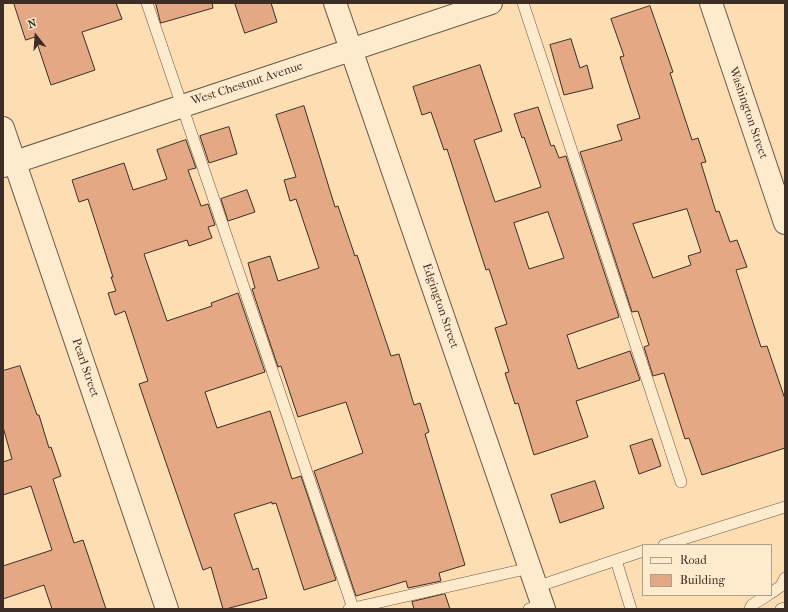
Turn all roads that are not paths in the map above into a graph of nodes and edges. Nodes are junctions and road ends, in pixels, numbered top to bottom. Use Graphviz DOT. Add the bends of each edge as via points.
graph roads {
  1 [pos="147,3"];
  2 [pos="335,3"];
  3 [pos="491,3"];
  4 [pos="523,3"];
  5 [pos="711,3"];
  6 [pos="351,50"];
  7 [pos="182,106"];
  8 [pos="3,128"];
  9 [pos="9,164"];
  10 [pos="785,223"];
  11 [pos="681,482"];
  12 [pos="785,507"];
  13 [pos="667,544"];
  14 [pos="642,552"];
  15 [pos="616,560"];
  16 [pos="785,578"];
  17 [pos="772,592"];
  18 [pos="536,596"];
  19 [pos="766,596"];
  20 [pos="785,608"];
  21 [pos="167,609"];
  22 [pos="351,609"];
  23 [pos="631,609"];
  24 [pos="750,609"];
  25 [pos="781,609"];
  1 -- 7 [label="lane"];
  2 -- 6 [label="street, Edgington Street"];
  3 -- 6 [label="street, West Chestnut Avenue"];
  4 -- 11 [label="lane"];
  5 -- 10 [label="street, Washington Street"];
  6 -- 7 [label="street, West Chestnut Avenue"];
  6 -- 18 [label="street, Edgington Street"];
  7 -- 9 [label="street, West Chestnut Avenue"];
  7 -- 22 [label="lane"];
  8 -- 9 [label="street, Pearl Street"];
  9 -- 21 [label="street, Pearl Street"];
  12 -- 13 [label="lane"];
  14 -- 15 [label="lane"];
  15 -- 18 [label="lane"];
  15 -- 23 [label="lane"];
  16 -- 17 [label="lane" via="781,586"];
  18 -- 22 [label="lane"];
  19 -- 24 [label="lane"];
  20 -- 25 [label="lane"];
}
